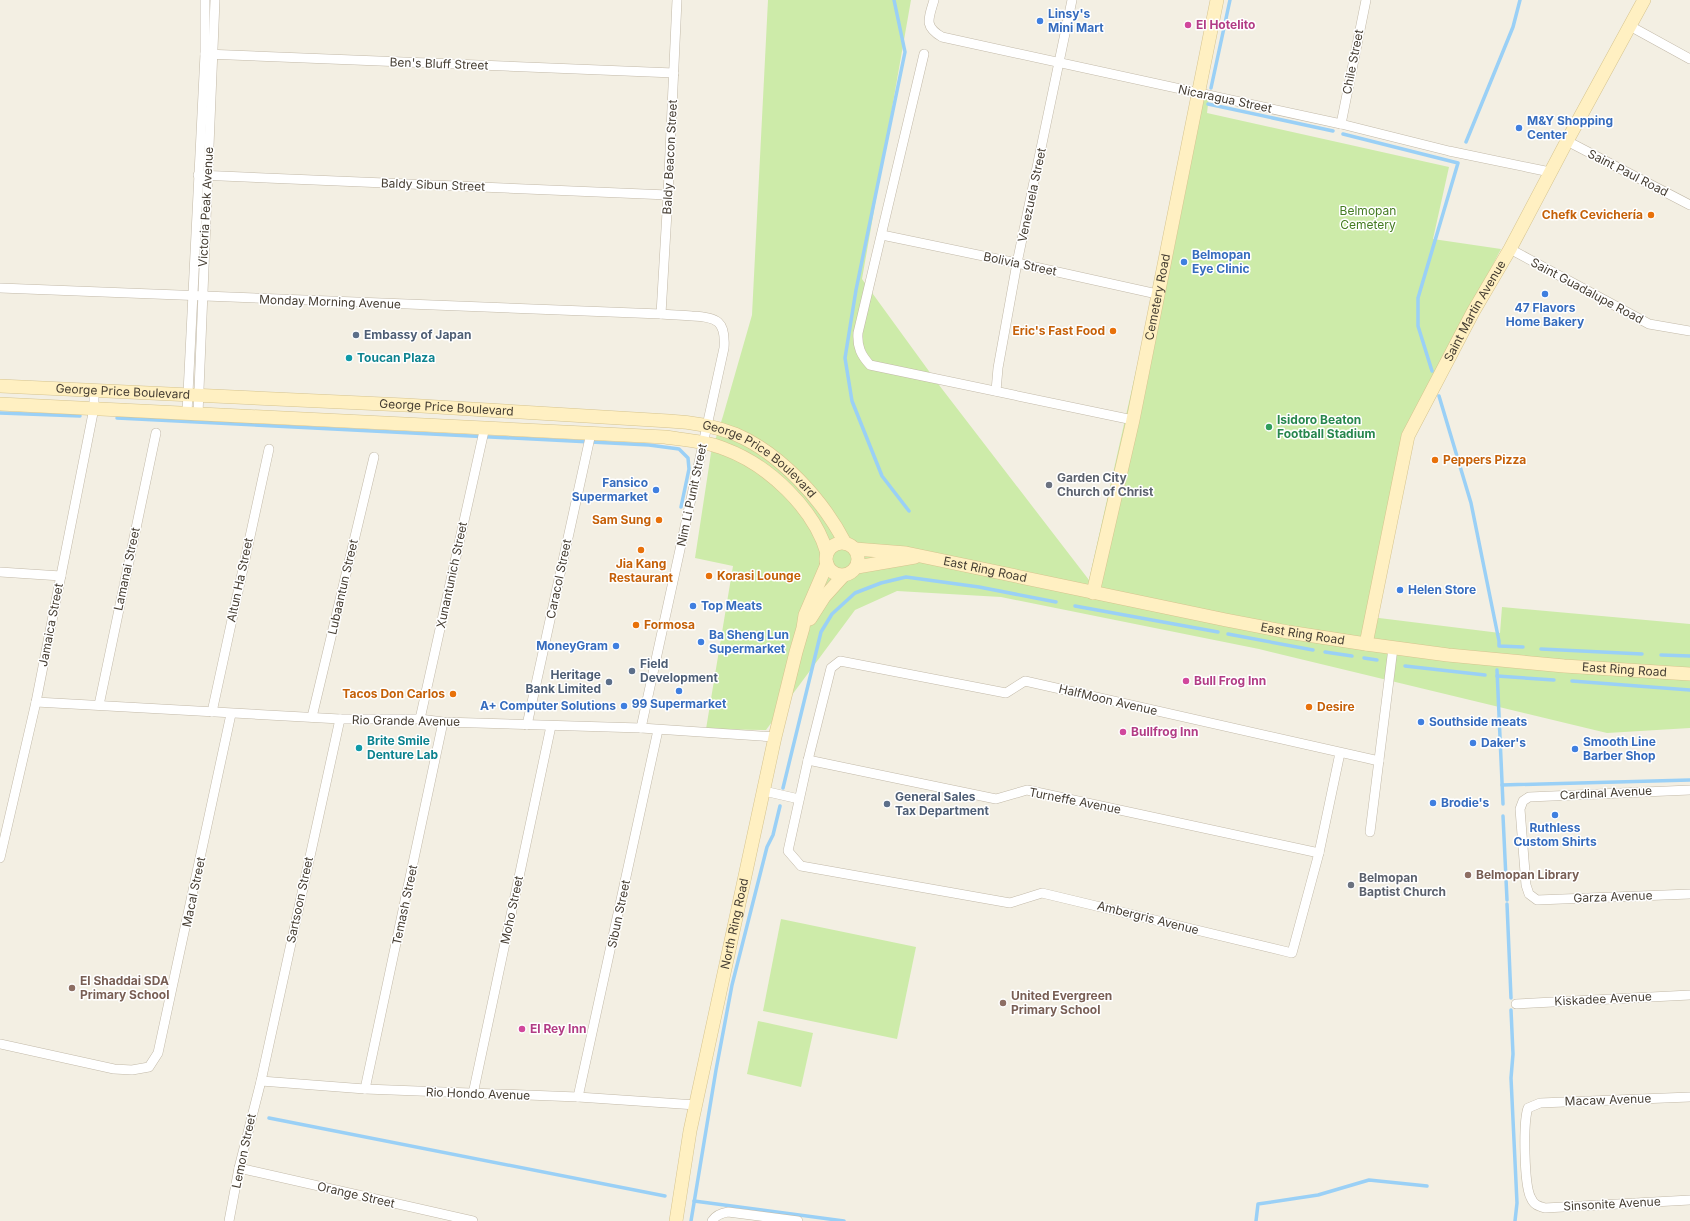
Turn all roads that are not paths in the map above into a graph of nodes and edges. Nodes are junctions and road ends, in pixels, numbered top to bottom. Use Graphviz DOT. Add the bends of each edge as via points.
graph roads {
  1 [pos="205,0"];
  2 [pos="215,0"];
  3 [pos="677,0"];
  4 [pos="934,0"];
  5 [pos="1072,0"];
  6 [pos="1217,0"];
  7 [pos="1366,0"];
  8 [pos="1644,0"];
  9 [pos="1630,26"];
  10 [pos="924,54"];
  11 [pos="209,55"];
  12 [pos="1690,59"];
  13 [pos="1059,64"];
  14 [pos="674,74"];
  15 [pos="1197,93"];
  16 [pos="1341,124"];
  17 [pos="1567,141"];
  18 [pos="1550,172"];
  19 [pos="198,175"];
  20 [pos="208,175"];
  21 [pos="668,195"];
  22 [pos="1690,205"];
  23 [pos="882,235"];
  24 [pos="1510,249"];
  25 [pos="1017,263"];
  26 [pos="0,288"];
  27 [pos="1157,294"];
  28 [pos="192,296"];
  29 [pos="202,296"];
  30 [pos="661,314"];
  31 [pos="1690,331"];
  32 [pos="0,386"];
  33 [pos="94,390"];
  34 [pos="996,390"];
  35 [pos="193,396"];
  36 [pos="0,404"];
  37 [pos="405,406"];
  38 [pos="94,408"];
  39 [pos="192,414"];
  40 [pos="1132,420"];
  41 [pos="404,423"];
  42 [pos="707,426"];
  43 [pos="484,430"];
  44 [pos="156,433"];
  45 [pos="590,433"];
  46 [pos="703,443"];
  47 [pos="269,449"];
  48 [pos="374,457"];
  49 [pos="788,470"];
  50 [pos="778,482"];
  51 [pos="850,546"];
  52 [pos="921,556"];
  53 [pos="827,559"];
  54 [pos="857,568"];
  55 [pos="0,572"];
  56 [pos="61,576"];
  57 [pos="843,576"];
  58 [pos="1093,593"];
  59 [pos="803,628"];
  60 [pos="1366,644"];
  61 [pos="1393,648"];
  62 [pos="1690,674"];
  63 [pos="36,702"];
  64 [pos="99,705"];
  65 [pos="212,712"];
  66 [pos="231,714"];
  67 [pos="312,717"];
  68 [pos="340,719"];
  69 [pos="420,719"];
  70 [pos="443,722"];
  71 [pos="526,725"];
  72 [pos="551,726"];
  73 [pos="641,728"];
  74 [pos="658,730"];
  75 [pos="775,737"];
  76 [pos="1340,752"];
  77 [pos="808,760"];
  78 [pos="1379,761"];
  79 [pos="1690,790"];
  80 [pos="764,792"];
  81 [pos="799,799"];
  82 [pos="1370,832"];
  83 [pos="1319,853"];
  84 [pos="0,858"];
  85 [pos="1690,894"];
  86 [pos="1537,900"];
  87 [pos="1690,994"];
  88 [pos="1516,1004"];
  89 [pos="0,1044"];
  90 [pos="261,1081"];
  91 [pos="365,1089"];
  92 [pos="473,1094"];
  93 [pos="578,1097"];
  94 [pos="1690,1097"];
  95 [pos="696,1105"];
  96 [pos="239,1168"];
  97 [pos="1690,1200"];
  98 [pos="1535,1205"];
  99 [pos="229,1221"];
  100 [pos="473,1221"];
  101 [pos="676,1221"];
  102 [pos="712,1221"];
  103 [pos="798,1221"];
  1 -- 11 [label="street"];
  2 -- 11 [label="street, Victoria Peak Avenue"];
  3 -- 14 [label="street, Baldy Beacon Street"];
  4 -- 13 [label="street, Nicaragua Street" via="928,23 932,31 942,37"];
  5 -- 13 [label="street, Venezuela Street"];
  6 -- 15 [label="main road, Cemetery Road"];
  7 -- 16 [label="street, Chile Street"];
  8 -- 9 [label="main road, Saint Martin Avenue"];
  9 -- 12 [label="street"];
  9 -- 17 [label="main road, Saint Martin Avenue"];
  10 -- 23 [label="street"];
  11 -- 14 [label="street, Ben's Bluff Street"];
  11 -- 19 [label="street"];
  11 -- 20 [label="street, Victoria Peak Avenue"];
  13 -- 15 [label="street, Nicaragua Street"];
  13 -- 25 [label="street, Venezuela Street"];
  14 -- 21 [label="street, Baldy Beacon Street"];
  15 -- 16 [label="street, Nicaragua Street"];
  15 -- 27 [label="main road, Cemetery Road"];
  16 -- 18 [label="street, Nicaragua Street" via="1449,151"];
  17 -- 18 [label="main road, Saint Martin Avenue"];
  17 -- 22 [label="street, Saint Paul Road"];
  18 -- 24 [label="main road, Saint Martin Avenue"];
  19 -- 20 [label="street, Baldy Sibun Street"];
  19 -- 28 [label="street"];
  20 -- 21 [label="street, Baldy Sibun Street"];
  20 -- 29 [label="street, Victoria Peak Avenue"];
  21 -- 30 [label="street, Baldy Beacon Street"];
  23 -- 25 [label="street, Bolivia Street"];
  23 -- 34 [label="street" via="857,341 860,351 870,365"];
  24 -- 31 [label="street, Saint Guadalupe Road" via="1649,324"];
  24 -- 60 [label="main road, Saint Martin Avenue" via="1473,312 1408,436"];
  25 -- 27 [label="street, Bolivia Street"];
  25 -- 34 [label="street, Venezuela Street"];
  26 -- 28 [label="street, Monday Morning Avenue"];
  27 -- 40 [label="main road, Cemetery Road"];
  28 -- 29 [label="street, Monday Morning Avenue"];
  28 -- 35 [label="street"];
  29 -- 30 [label="street, Monday Morning Avenue"];
  29 -- 35 [label="street, Victoria Peak Avenue"];
  30 -- 42 [label="street, Nim Li Punit Street" via="708,316 717,320 725,334"];
  32 -- 33 [label="main road, George Price Boulevard"];
  33 -- 35 [label="main road, George Price Boulevard"];
  33 -- 38 [label="street, Jamaica Street"];
  34 -- 40 [label="street"];
  35 -- 37 [label="main road, George Price Boulevard"];
  35 -- 39 [label="street"];
  36 -- 38 [label="main road, George Price Boulevard"];
  37 -- 41 [label="main road"];
  37 -- 42 [label="main road, George Price Boulevard" via="669,421"];
  38 -- 39 [label="main road, George Price Boulevard"];
  38 -- 56 [label="street, Jamaica Street"];
  39 -- 41 [label="main road, George Price Boulevard"];
  40 -- 58 [label="main road, Cemetery Road"];
  41 -- 45 [label="main road, George Price Boulevard"];
  42 -- 46 [label="street, Nim Li Punit Street"];
  42 -- 49 [label="main road, George Price Boulevard" via="735,434 750,442"];
  43 -- 69 [label="street, Xunantunich Street"];
  44 -- 64 [label="street, Lamanai Street"];
  45 -- 46 [label="main road, George Price Boulevard" via="665,437"];
  45 -- 71 [label="street, Caracol Street"];
  46 -- 50 [label="main road, George Price Boulevard" via="724,448 738,455 767,472"];
  46 -- 73 [label="street, Nim Li Punit Street"];
  47 -- 65 [label="street, Altun Ha Street"];
  48 -- 67 [label="street, Lubaantun Street"];
  49 -- 50 [label="main road"];
  49 -- 51 [label="main road, George Price Boulevard" via="823,507"];
  50 -- 53 [label="main road, George Price Boulevard" via="798,502 820,534"];
  51 -- 52 [label="main road"];
  51 -- 53 [label="main road" via="834,545"];
  51 -- 54 [label="main road" via="859,558"];
  52 -- 54 [label="main road"];
  52 -- 58 [label="main road, East Ring Road"];
  53 -- 57 [label="main road" via="833,573"];
  53 -- 59 [label="main road, North Ring Road" via="806,610"];
  54 -- 57 [label="main road"];
  55 -- 56 [label="street"];
  56 -- 63 [label="street, Jamaica Street"];
  57 -- 59 [label="main road, North Ring Road" via="824,597"];
  58 -- 60 [label="main road, East Ring Road" via="1265,628"];
  59 -- 75 [label="main road, North Ring Road"];
  60 -- 61 [label="main road, East Ring Road"];
  61 -- 62 [label="main road, East Ring Road" via="1577,667"];
  61 -- 78 [label="street"];
  63 -- 64 [label="street, Rio Grande Avenue"];
  63 -- 84 [label="street, Jamaica Street"];
  64 -- 65 [label="street, Rio Grande Avenue"];
  65 -- 66 [label="street, Rio Grande Avenue"];
  66 -- 67 [label="street, Rio Grande Avenue"];
  66 -- 89 [label="street, Macal Street" via="158,1053 149,1067 132,1070 114,1069"];
  67 -- 68 [label="street, Rio Grande Avenue"];
  68 -- 69 [label="street, Rio Grande Avenue"];
  68 -- 90 [label="street, Sartsoon Street"];
  69 -- 70 [label="street, Rio Grande Avenue"];
  70 -- 71 [label="street, Rio Grande Avenue"];
  70 -- 91 [label="street, Temash Street"];
  71 -- 72 [label="street, Rio Grande Avenue"];
  72 -- 73 [label="street, Rio Grande Avenue"];
  72 -- 92 [label="street, Moho Street"];
  73 -- 74 [label="street, Rio Grande Avenue"];
  74 -- 75 [label="street, Rio Grande Avenue"];
  74 -- 93 [label="street, Sibun Street"];
  75 -- 80 [label="main road, North Ring Road"];
  76 -- 77 [label="street, HalfMoon Avenue" via="1025,681 1006,693 840,661 831,668"];
  76 -- 78 [label="street, HalfMoon Avenue"];
  76 -- 83 [label="street, Ambergris Avenue"];
  77 -- 81 [label="street"];
  77 -- 83 [label="street, Turneffe Avenue" via="996,799 1026,790"];
  78 -- 82 [label="street"];
  79 -- 86 [label="street, Cardinal Avenue" via="1529,797 1523,801 1520,809 1526,885 1529,894"];
  80 -- 81 [label="street"];
  80 -- 95 [label="main road, North Ring Road"];
  81 -- 83 [label="street, Ambergris Avenue" via="788,851 801,866 1010,903 1042,893 1292,953"];
  85 -- 86 [label="street, Garza Avenue"];
  87 -- 88 [label="street, Kiskadee Avenue"];
  90 -- 91 [label="street, Rio Hondo Avenue"];
  90 -- 96 [label="street, Lemon Street"];
  91 -- 92 [label="street, Rio Hondo Avenue"];
  92 -- 93 [label="street, Rio Hondo Avenue"];
  93 -- 95 [label="street, Rio Hondo Avenue"];
  94 -- 98 [label="street, Macaw Avenue" via="1540,1103 1528,1108 1525,1117 1525,1160 1530,1197"];
  95 -- 101 [label="main road, North Ring Road"];
  96 -- 99 [label="street, Lemon Street"];
  96 -- 100 [label="street, Orange Street"];
  97 -- 98 [label="street, Sinsonite Avenue" via="1545,1208"];
  102 -- 103 [label="street" via="721,1213 728,1212"];
}
